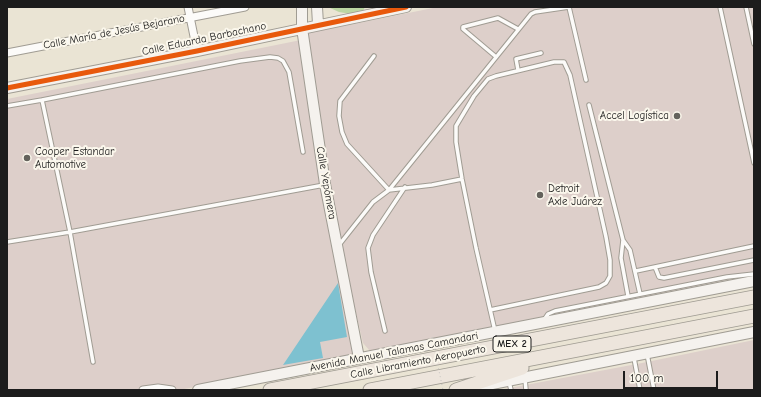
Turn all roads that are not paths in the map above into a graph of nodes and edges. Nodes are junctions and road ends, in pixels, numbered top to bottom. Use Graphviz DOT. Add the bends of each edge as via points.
graph roads {
  1 [pos="188,7"];
  2 [pos="245,7"];
  3 [pos="302,7"];
  4 [pos="317,7"];
  5 [pos="406,7"];
  6 [pos="569,7"];
  7 [pos="720,7"];
  8 [pos="746,7"];
  9 [pos="371,11"];
  10 [pos="190,18"];
  11 [pos="318,24"];
  12 [pos="302,28"];
  13 [pos="518,29"];
  14 [pos="754,44"];
  15 [pos="197,52"];
  16 [pos="7,53"];
  17 [pos="541,53"];
  18 [pos="374,56"];
  19 [pos="496,56"];
  20 [pos="518,70"];
  21 [pos="586,80"];
  22 [pos="7,88"];
  23 [pos="42,100"];
  24 [pos="589,105"];
  25 [pos="7,106"];
  26 [pos="303,152"];
  27 [pos="754,163"];
  28 [pos="462,180"];
  29 [pos="325,184"];
  30 [pos="405,187"];
  31 [pos="389,190"];
  32 [pos="70,232"];
  33 [pos="623,240"];
  34 [pos="7,242"];
  35 [pos="754,246"];
  36 [pos="337,247"];
  37 [pos="754,260"];
  38 [pos="656,267"];
  39 [pos="636,271"];
  40 [pos="754,274"];
  41 [pos="754,281"];
  42 [pos="640,294"];
  43 [pos="628,296"];
  44 [pos="754,297"];
  45 [pos="490,310"];
  46 [pos="754,316"];
  47 [pos="543,323"];
  48 [pos="385,331"];
  49 [pos="495,332"];
  50 [pos="754,332"];
  51 [pos="572,352"];
  52 [pos="647,354"];
  53 [pos="634,357"];
  54 [pos="359,358"];
  55 [pos="93,362"];
  56 [pos="525,378"];
  57 [pos="510,386"];
  58 [pos="143,390"];
  59 [pos="172,390"];
  60 [pos="198,390"];
  61 [pos="270,390"];
  62 [pos="370,390"];
  63 [pos="456,390"];
  64 [pos="460,390"];
  65 [pos="526,390"];
  66 [pos="640,390"];
  67 [pos="654,390"];
  1 -- 10 [label="street"];
  2 -- 10 [label="street, Calle María de Jesús Bejarano"];
  3 -- 12 [label="main road, Calle Yepómera"];
  4 -- 11 [label="main road"];
  5 -- 9 [label="main road, Calle Eduarda Barbachano"];
  6 -- 13 [label="lane" via="535,12"];
  6 -- 21 [label="lane"];
  7 -- 27 [label="lane"];
  8 -- 14 [label="lane"];
  9 -- 11 [label="main road, Calle Eduarda Barbachano"];
  10 -- 15 [label="street"];
  10 -- 16 [label="street, Calle María de Jesús Bejarano"];
  11 -- 12 [label="main road, Calle Eduarda Barbachano"];
  12 -- 15 [label="main road, Calle Eduarda Barbachano"];
  12 -- 29 [label="main road, Calle Yepómera"];
  13 -- 19 [label="lane"];
  13 -- 19 [label="lane" via="498,18 462,27"];
  15 -- 22 [label="main road, Calle Eduarda Barbachano"];
  17 -- 20 [label="lane" via="516,59"];
  18 -- 31 [label="lane" via="340,101 339,116 347,144"];
  19 -- 31 [label="lane"];
  20 -- 28 [label="lane" via="488,79 458,120 456,142"];
  20 -- 45 [label="lane" via="560,61 566,64 582,127 611,270 604,285"];
  23 -- 25 [label="lane"];
  23 -- 26 [label="lane" via="240,61 278,58 283,61 289,72"];
  23 -- 32 [label="lane"];
  24 -- 33 [label="lane"];
  28 -- 30 [label="lane"];
  28 -- 45 [label="lane"];
  29 -- 32 [label="lane"];
  29 -- 36 [label="main road, Calle Yepómera"];
  30 -- 31 [label="lane"];
  30 -- 48 [label="lane" via="368,248"];
  31 -- 36 [label="lane" via="373,202"];
  32 -- 34 [label="lane"];
  32 -- 55 [label="lane"];
  33 -- 39 [label="lane" via="630,250"];
  33 -- 43 [label="lane" via="621,258"];
  35 -- 38 [label="lane"];
  36 -- 54 [label="main road, Calle Yepómera"];
  37 -- 38 [label="lane" via="662,278"];
  38 -- 39 [label="lane"];
  39 -- 42 [label="lane"];
  40 -- 42 [label="lane"];
  41 -- 47 [label="main road, Avenida Manuel Talamas Camandari"];
  42 -- 43 [label="lane"];
  43 -- 47 [label="lane" via="555,311 548,314"];
  44 -- 61 [label="highway, Calle Libramiento Aeropuerto / MEX 2"];
  45 -- 49 [label="lane"];
  46 -- 51 [label="highway, Calle Libramiento Aeropuerto / MEX 2"];
  47 -- 49 [label="main road, Avenida Manuel Talamas Camandari"];
  49 -- 54 [label="main road, Avenida Manuel Talamas Camandari"];
  50 -- 52 [label="main road"];
  51 -- 62 [label="highway, Calle Libramiento Aeropuerto / MEX 2"];
  51 -- 63 [label="highway"];
  52 -- 53 [label="main road"];
  52 -- 67 [label="lane"];
  53 -- 56 [label="main road"];
  53 -- 66 [label="lane"];
  54 -- 60 [label="main road, Avenida Manuel Talamas Camandari"];
  56 -- 57 [label="main road"];
  56 -- 65 [label="lane"];
  57 -- 64 [label="main road"];
  58 -- 59 [label="street"];
}
